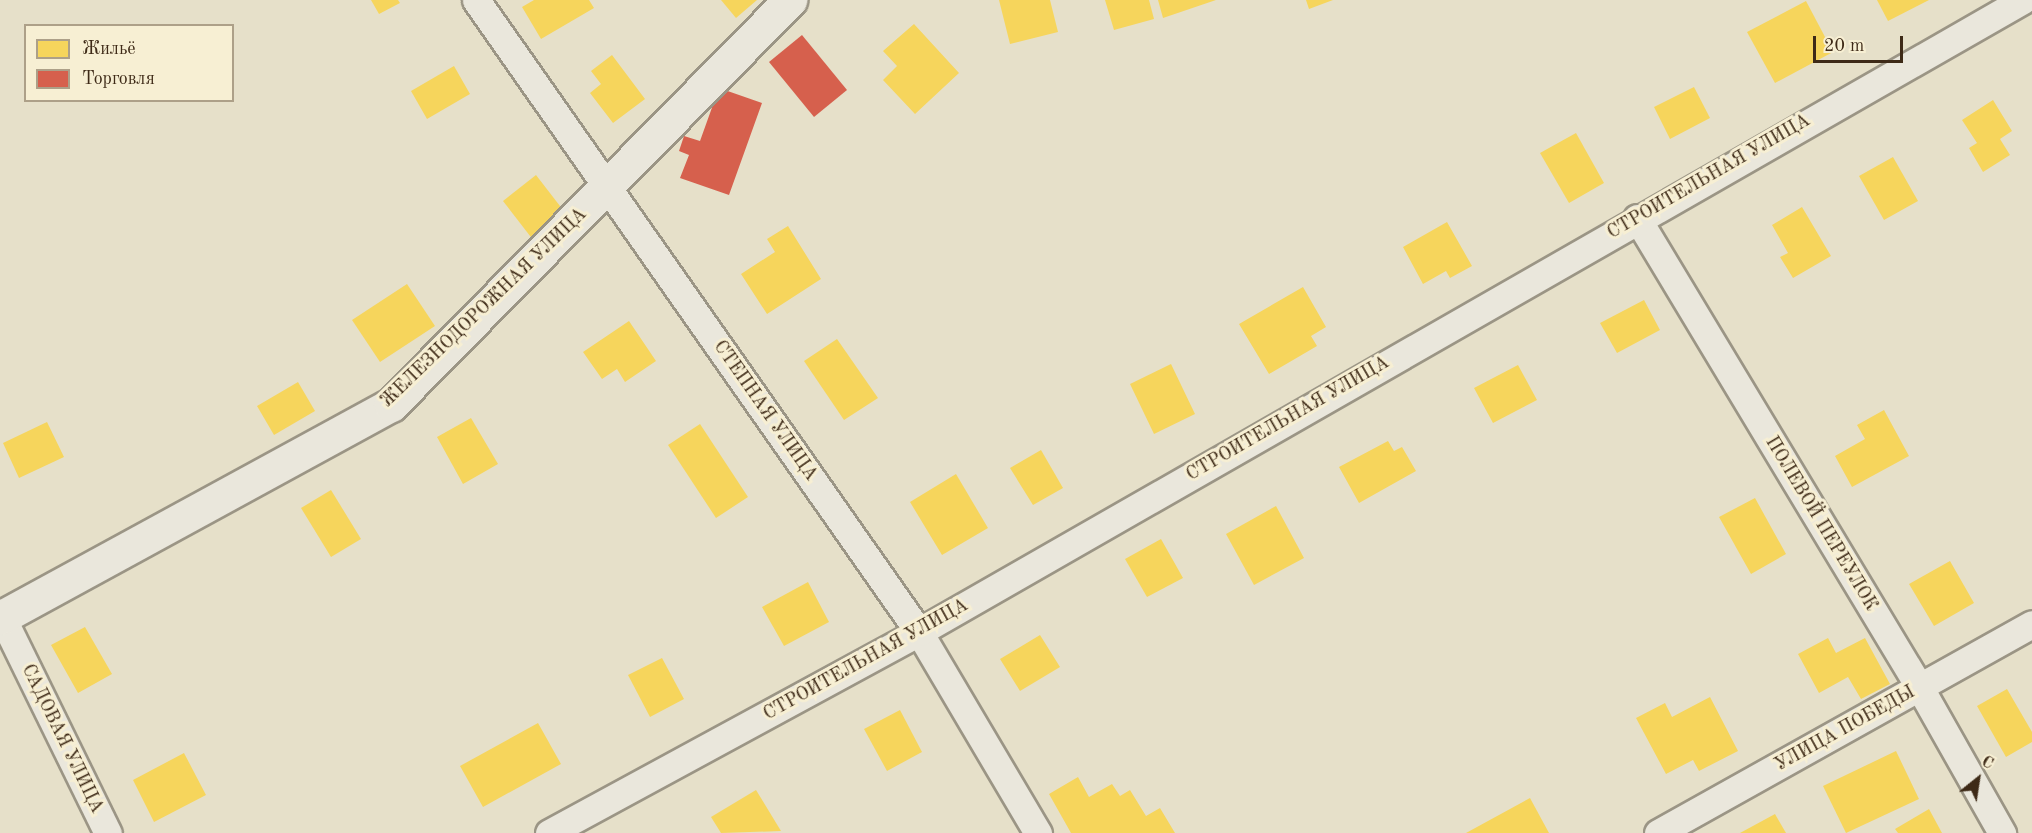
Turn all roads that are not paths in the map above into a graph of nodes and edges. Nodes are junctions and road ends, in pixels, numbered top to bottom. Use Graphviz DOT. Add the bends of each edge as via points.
graph roads {
  1 [pos="476,0"];
  2 [pos="790,0"];
  3 [pos="2023,0"];
  4 [pos="608,186"];
  5 [pos="1637,218"];
  6 [pos="1,616"];
  7 [pos="2032,624"];
  8 [pos="919,633"];
  9 [pos="1920,688"];
  10 [pos="108,833"];
  11 [pos="549,833"];
  12 [pos="1038,833"];
  13 [pos="1658,833"];
  14 [pos="2002,833"];
  1 -- 4 [label="street, СТЕПНАЯ УЛИЦА"];
  2 -- 4 [label="street, ЖЕЛЕЗНОДОРОЖНАЯ УЛИЦА"];
  3 -- 5 [label="street, СТРОИТЕЛЬНАЯ УЛИЦА"];
  4 -- 6 [label="street, ЖЕЛЕЗНОДОРОЖНАЯ УЛИЦА" via="391,405"];
  4 -- 8 [label="street, СТЕПНАЯ УЛИЦА"];
  5 -- 8 [label="street, СТРОИТЕЛЬНАЯ УЛИЦА"];
  5 -- 9 [label="street, ПОЛЕВОЙ ПЕРЕУЛОК"];
  6 -- 10 [label="street, САДОВАЯ УЛИЦА"];
  7 -- 9 [label="street, УЛИЦА ПОБЕДЫ"];
  8 -- 11 [label="street, СТРОИТЕЛЬНАЯ УЛИЦА"];
  8 -- 12 [label="street, СТЕПНАЯ УЛИЦА"];
  9 -- 13 [label="street, УЛИЦА ПОБЕДЫ"];
  9 -- 14 [label="street, ПОЛЕВОЙ ПЕРЕУЛОК"];
}
